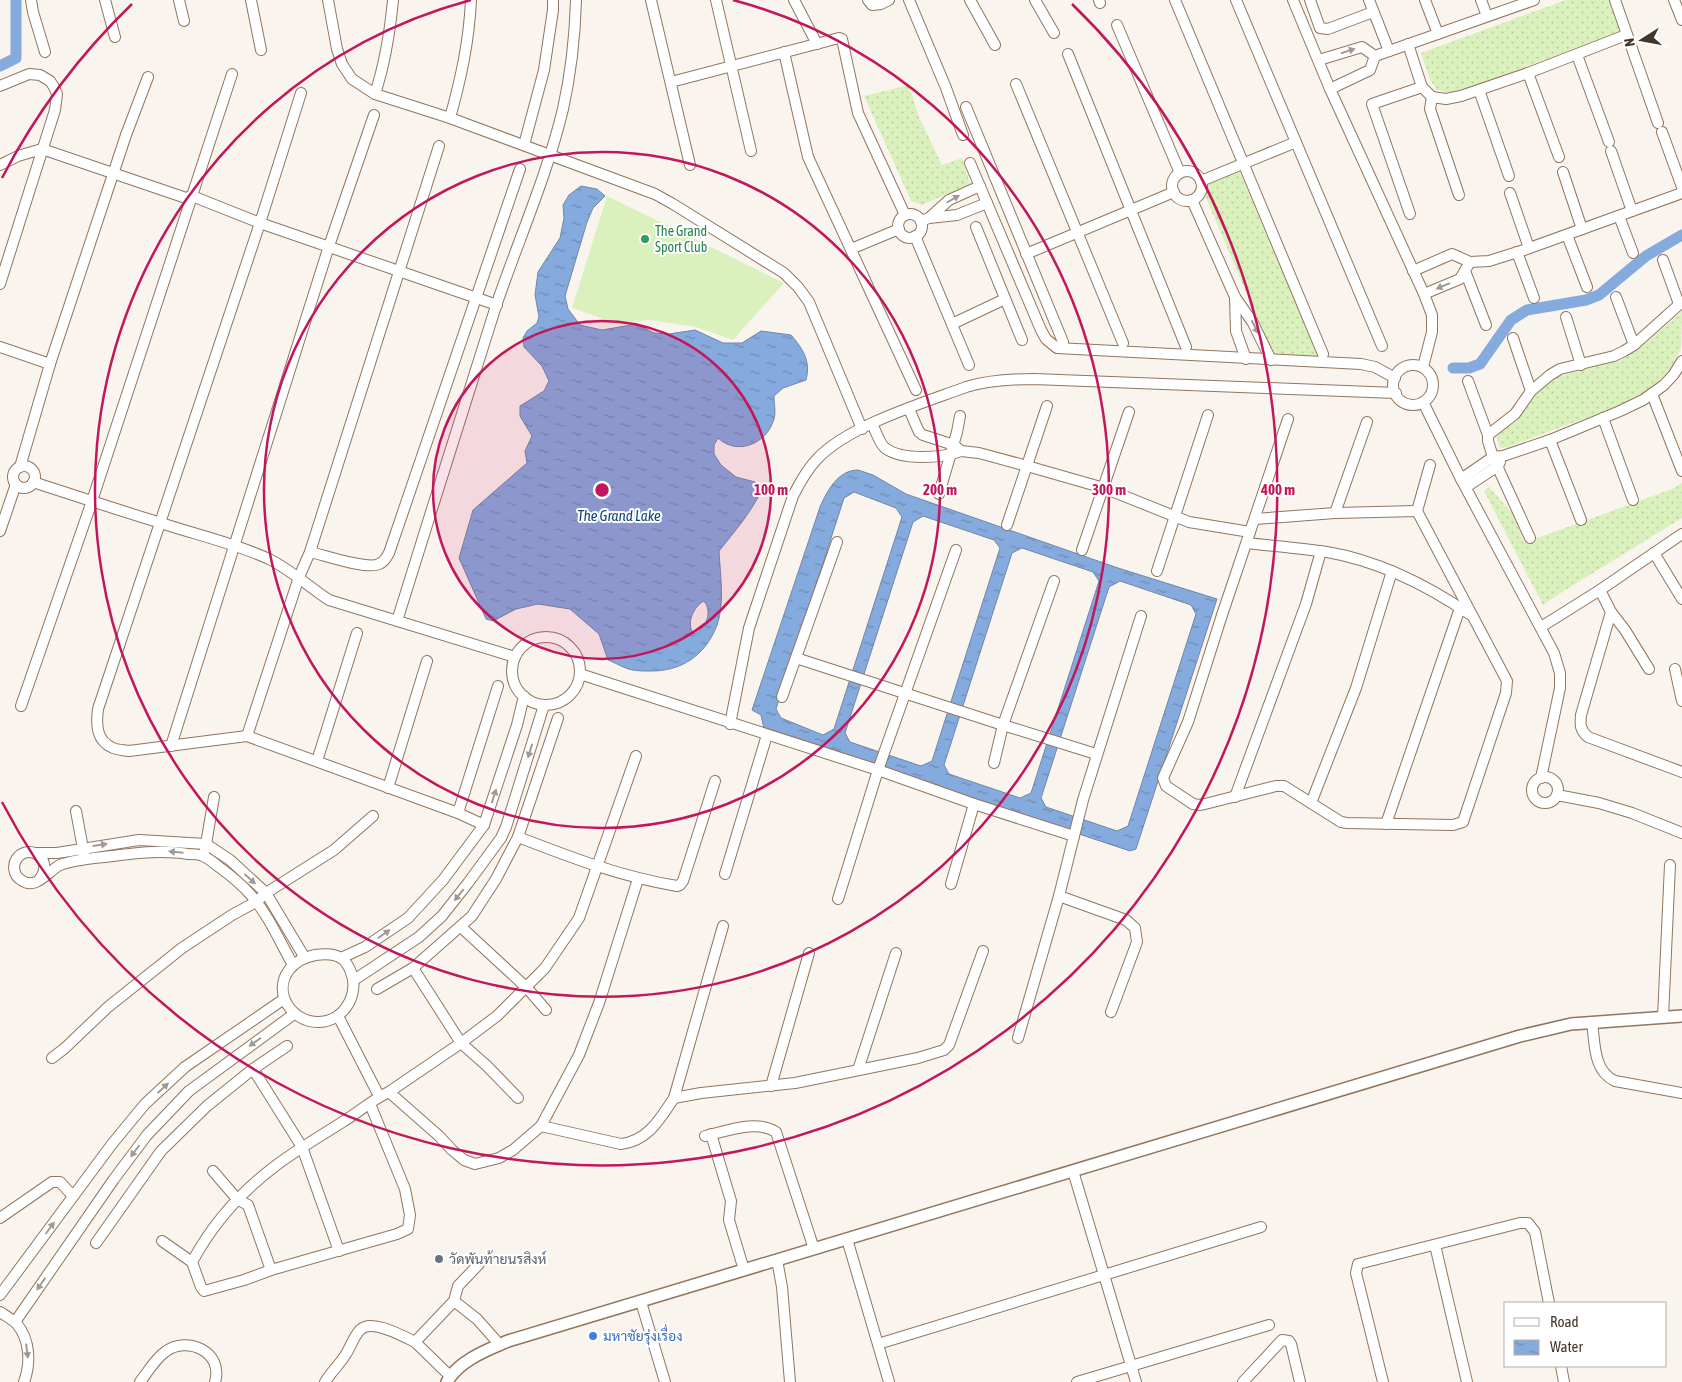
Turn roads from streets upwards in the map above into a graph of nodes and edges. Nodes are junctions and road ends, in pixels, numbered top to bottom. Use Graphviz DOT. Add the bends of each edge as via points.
graph roads {
  1 [pos="31,0"];
  2 [pos="105,0"];
  3 [pos="179,0"];
  4 [pos="251,0"];
  5 [pos="328,0"];
  6 [pos="393,0"];
  7 [pos="472,0"];
  8 [pos="553,0"];
  9 [pos="576,0"];
  10 [pos="651,0"];
  11 [pos="716,0"];
  12 [pos="794,0"];
  13 [pos="868,0"];
  14 [pos="889,0"];
  15 [pos="909,0"];
  16 [pos="970,0"];
  17 [pos="1035,0"];
  18 [pos="1175,0"];
  19 [pos="1236,0"];
  20 [pos="1293,0"];
  21 [pos="1310,0"];
  22 [pos="1369,0"];
  23 [pos="1425,0"];
  24 [pos="1481,0"];
  25 [pos="1534,0"];
  26 [pos="1615,0"];
  27 [pos="1674,0"];
  28 [pos="1373,12"];
  29 [pos="1487,16"];
  30 [pos="1682,20"];
  31 [pos="184,21"];
  32 [pos="1117,25"];
  33 [pos="1054,33"];
  34 [pos="1438,34"];
  35 [pos="1626,35"];
  36 [pos="115,37"];
  37 [pos="816,44"];
  38 [pos="1408,44"];
  39 [pos="995,45"];
  40 [pos="261,50"];
  41 [pos="1389,51"];
  42 [pos="45,52"];
  43 [pos="784,52"];
  44 [pos="1068,54"];
  45 [pos="1577,54"];
  46 [pos="1375,56"];
  47 [pos="1319,60"];
  48 [pos="732,66"];
  49 [pos="1528,73"];
  50 [pos="232,74"];
  51 [pos="148,77"];
  52 [pos="671,82"];
  53 [pos="1016,84"];
  54 [pos="0,86"];
  55 [pos="1422,87"];
  56 [pos="1330,89"];
  57 [pos="1478,90"];
  58 [pos="301,93"];
  59 [pos="375,94"];
  60 [pos="1432,97"];
  61 [pos="966,108"];
  62 [pos="374,115"];
  63 [pos="450,118"];
  64 [pos="962,135"];
  65 [pos="1296,142"];
  66 [pos="440,146"];
  67 [pos="524,146"];
  68 [pos="42,149"];
  69 [pos="751,151"];
  70 [pos="549,156"];
  71 [pos="1559,157"];
  72 [pos="970,163"];
  73 [pos="1243,164"];
  74 [pos="0,165"];
  75 [pos="690,165"];
  76 [pos="520,169"];
  77 [pos="1563,172"];
  78 [pos="114,173"];
  79 [pos="1180,173"];
  80 [pos="1509,176"];
  81 [pos="1201,181"];
  82 [pos="980,186"];
  83 [pos="1682,187"];
  84 [pos="1174,192"];
  85 [pos="1510,193"];
  86 [pos="1682,193"];
  87 [pos="1459,195"];
  88 [pos="192,196"];
  89 [pos="1192,200"];
  90 [pos="987,203"];
  91 [pos="1131,210"];
  92 [pos="1632,211"];
  93 [pos="1410,214"];
  94 [pos="905,215"];
  95 [pos="1619,216"];
  96 [pos="925,220"];
  97 [pos="260,223"];
  98 [pos="976,227"];
  99 [pos="899,229"];
  100 [pos="1582,229"];
  101 [pos="1077,232"];
  102 [pos="1567,235"];
  103 [pos="915,236"];
  104 [pos="329,246"];
  105 [pos="1529,248"];
  106 [pos="851,249"];
  107 [pos="1517,252"];
  108 [pos="1632,253"];
  109 [pos="1026,254"];
  110 [pos="1663,260"];
  111 [pos="1468,266"];
  112 [pos="399,271"];
  113 [pos="1413,271"];
  114 [pos="0,282"];
  115 [pos="1586,287"];
  116 [pos="1424,294"];
  117 [pos="475,297"];
  118 [pos="1234,297"];
  119 [pos="1616,297"];
  120 [pos="1534,298"];
  121 [pos="1005,299"];
  122 [pos="1681,303"];
  123 [pos="497,305"];
  124 [pos="1566,317"];
  125 [pos="952,324"];
  126 [pos="1486,325"];
  127 [pos="1513,338"];
  128 [pos="1022,340"];
  129 [pos="1063,342"];
  130 [pos="1123,343"];
  131 [pos="1634,345"];
  132 [pos="1382,346"];
  133 [pos="0,347"];
  134 [pos="1186,347"];
  135 [pos="1323,354"];
  136 [pos="1246,359"];
  137 [pos="1271,360"];
  138 [pos="1682,361"];
  139 [pos="50,364"];
  140 [pos="1582,364"];
  141 [pos="970,365"];
  142 [pos="1423,368"];
  143 [pos="1395,378"];
  144 [pos="1468,381"];
  145 [pos="916,390"];
  146 [pos="1531,391"];
  147 [pos="1396,393"];
  148 [pos="1652,394"];
  149 [pos="1423,402"];
  150 [pos="1047,406"];
  151 [pos="909,409"];
  152 [pos="1129,412"];
  153 [pos="1208,415"];
  154 [pos="960,416"];
  155 [pos="1603,418"];
  156 [pos="1288,419"];
  157 [pos="1367,422"];
  158 [pos="872,424"];
  159 [pos="862,429"];
  160 [pos="1488,435"];
  161 [pos="1550,440"];
  162 [pos="958,448"];
  163 [pos="950,456"];
  164 [pos="1498,460"];
  165 [pos="1430,465"];
  166 [pos="1027,466"];
  167 [pos="20,467"];
  168 [pos="1682,471"];
  169 [pos="34,482"];
  170 [pos="1464,483"];
  171 [pos="16,484"];
  172 [pos="1104,488"];
  173 [pos="939,494"];
  174 [pos="1633,500"];
  175 [pos="92,501"];
  176 [pos="1417,511"];
  177 [pos="1335,514"];
  178 [pos="1174,517"];
  179 [pos="1255,519"];
  180 [pos="1581,520"];
  181 [pos="161,523"];
  182 [pos="1007,524"];
  183 [pos="0,531"];
  184 [pos="1250,532"];
  185 [pos="1682,534"];
  186 [pos="1530,538"];
  187 [pos="837,542"];
  188 [pos="1246,543"];
  189 [pos="235,545"];
  190 [pos="956,550"];
  191 [pos="1082,550"];
  192 [pos="1321,551"];
  193 [pos="310,552"];
  194 [pos="1654,554"];
  195 [pos="1158,571"];
  196 [pos="1392,571"];
  197 [pos="299,577"];
  198 [pos="1054,580"];
  199 [pos="1600,590"];
  200 [pos="1682,599"];
  201 [pos="1460,608"];
  202 [pos="1611,612"];
  203 [pos="1472,615"];
  204 [pos="1141,616"];
  205 [pos="396,621"];
  206 [pos="1541,627"];
  207 [pos="357,632"];
  208 [pos="515,657"];
  209 [pos="796,658"];
  210 [pos="427,661"];
  211 [pos="1648,669"];
  212 [pos="1675,669"];
  213 [pos="580,674"];
  214 [pos="498,686"];
  215 [pos="906,693"];
  216 [pos="524,696"];
  217 [pos="782,697"];
  218 [pos="1682,701"];
  219 [pos="544,705"];
  220 [pos="20,706"];
  221 [pos="558,718"];
  222 [pos="730,724"];
  223 [pos="1003,725"];
  224 [pos="767,735"];
  225 [pos="247,736"];
  226 [pos="170,746"];
  227 [pos="1096,754"];
  228 [pos="636,756"];
  229 [pos="317,761"];
  230 [pos="994,763"];
  231 [pos="878,769"];
  232 [pos="1682,772"];
  233 [pos="1541,778"];
  234 [pos="715,781"];
  235 [pos="388,788"];
  236 [pos="1557,795"];
  237 [pos="214,797"];
  238 [pos="1235,797"];
  239 [pos="1311,803"];
  240 [pos="974,804"];
  241 [pos="76,811"];
  242 [pos="458,813"];
  243 [pos="373,816"];
  244 [pos="1386,824"];
  245 [pos="484,825"];
  246 [pos="1682,832"];
  247 [pos="1074,835"];
  248 [pos="518,837"];
  249 [pos="206,844"];
  250 [pos="83,848"];
  251 [pos="35,853"];
  252 [pos="203,856"];
  253 [pos="85,860"];
  254 [pos="1670,865"];
  255 [pos="598,867"];
  256 [pos="725,874"];
  257 [pos="638,878"];
  258 [pos="38,881"];
  259 [pos="951,884"];
  260 [pos="266,893"];
  261 [pos="1059,896"];
  262 [pos="838,899"];
  263 [pos="256,902"];
  264 [pos="723,926"];
  265 [pos="461,928"];
  266 [pos="983,950"];
  267 [pos="809,953"];
  268 [pos="896,953"];
  269 [pos="305,958"];
  270 [pos="341,958"];
  271 [pos="293,965"];
  272 [pos="413,968"];
  273 [pos="354,980"];
  274 [pos="377,988"];
  275 [pos="526,988"];
  276 [pos="284,999"];
  277 [pos="546,1010"];
  278 [pos="1111,1012"];
  279 [pos="294,1014"];
  280 [pos="338,1016"];
  281 [pos="1682,1016"];
  282 [pos="1663,1017"];
  283 [pos="1592,1022"];
  284 [pos="1018,1038"];
  285 [pos="461,1043"];
  286 [pos="287,1046"];
  287 [pos="52,1058"];
  288 [pos="253,1069"];
  289 [pos="858,1070"];
  290 [pos="771,1086"];
  291 [pos="1682,1093"];
  292 [pos="384,1094"];
  293 [pos="518,1098"];
  294 [pos="674,1098"];
  295 [pos="370,1104"];
  296 [pos="541,1126"];
  297 [pos="302,1147"];
  298 [pos="213,1170"];
  299 [pos="1073,1171"];
  300 [pos="73,1196"];
  301 [pos="238,1199"];
  302 [pos="0,1218"];
  303 [pos="1261,1227"];
  304 [pos="846,1239"];
  305 [pos="162,1241"];
  306 [pos="96,1243"];
  307 [pos="1435,1244"];
  308 [pos="814,1249"];
  309 [pos="339,1252"];
  310 [pos="777,1260"];
  311 [pos="192,1262"];
  312 [pos="478,1264"];
  313 [pos="271,1270"];
  314 [pos="744,1270"];
  315 [pos="1105,1276"];
  316 [pos="0,1295"];
  317 [pos="454,1301"];
  318 [pos="641,1302"];
  319 [pos="1549,1302"];
  320 [pos="0,1312"];
  321 [pos="15,1322"];
  322 [pos="1269,1326"];
  323 [pos="415,1342"];
  324 [pos="878,1344"];
  325 [pos="500,1345"];
  326 [pos="1132,1366"];
  327 [pos="1561,1367"];
  328 [pos="449,1379"];
  329 [pos="24,1382"];
  330 [pos="140,1382"];
  331 [pos="216,1382"];
  332 [pos="324,1382"];
  333 [pos="665,1382"];
  334 [pos="790,1382"];
  335 [pos="889,1382"];
  336 [pos="1077,1382"];
  337 [pos="1136,1382"];
  338 [pos="1243,1382"];
  339 [pos="1300,1382"];
  340 [pos="1383,1382"];
  341 [pos="1467,1382"];
  342 [pos="1564,1382"];
  1 -- 42 [label="street"];
  2 -- 36 [label="street"];
  3 -- 31 [label="street"];
  4 -- 40 [label="street"];
  5 -- 59 [label="street" via="342,64 352,79"];
  6 -- 59 [label="street" via="389,36"];
  7 -- 63 [label="street" via="463,68"];
  8 -- 67 [label="street" via="544,70"];
  9 -- 70 [label="street" via="569,76"];
  10 -- 52 [label="street"];
  11 -- 48 [label="street"];
  12 -- 37 [label="street"];
  13 -- 14 [label="street" via="872,5"];
  15 -- 64 [label="street"];
  16 -- 39 [label="street"];
  17 -- 33 [label="street"];
  18 -- 73 [label="street"];
  19 -- 65 [label="street"];
  20 -- 47 [label="street"];
  21 -- 28 [label="street" via="1320,28 1328,29"];
  22 -- 28 [label="street"];
  23 -- 34 [label="street"];
  24 -- 29 [label="street"];
  25 -- 29 [label="street"];
  26 -- 35 [label="street"];
  27 -- 30 [label="street"];
  28 -- 41 [label="street"];
  29 -- 34 [label="street"];
  32 -- 79 [label="street"];
  34 -- 38 [label="street"];
  35 -- 45 [label="street"];
  35 -- 83 [label="street"];
  37 -- 43 [label="street"];
  37 -- 94 [label="street" via="839,38 843,41 858,113"];
  38 -- 41 [label="street"];
  38 -- 55 [label="street"];
  41 -- 46 [label="street"];
  43 -- 48 [label="street"];
  43 -- 106 [label="street" via="807,153"];
  44 -- 91 [label="street"];
  45 -- 49 [label="street"];
  45 -- 92 [label="street"];
  47 -- 46 [label="street, one-way" via="1362,47"];
  46 -- 56 [label="street" via="1370,70"];
  47 -- 56 [label="street"];
  48 -- 52 [label="street"];
  48 -- 69 [label="street"];
  49 -- 57 [label="street"];
  49 -- 71 [label="street"];
  50 -- 88 [label="street"];
  51 -- 78 [label="street"];
  52 -- 75 [label="street"];
  53 -- 101 [label="street"];
  54 -- 68 [label="street" via="29,74 40,75 54,86 57,94 55,110"];
  55 -- 60 [label="street"];
  55 -- 93 [label="street" via="1372,104"];
  56 -- 113 [label="street"];
  57 -- 60 [label="street" via="1446,99"];
  57 -- 80 [label="street"];
  58 -- 97 [label="street"];
  59 -- 63 [label="street"];
  60 -- 87 [label="street" via="1430,109"];
  61 -- 109 [label="street"];
  62 -- 104 [label="street"];
  63 -- 67 [label="street"];
  65 -- 73 [label="street"];
  65 -- 132 [label="street"];
  66 -- 112 [label="street"];
  67 -- 70 [label="street"];
  68 -- 74 [label="street"];
  68 -- 78 [label="street"];
  68 -- 114 [label="street"];
  70 -- 123 [label="street"];
  70 -- 159 [label="street" via="655,194 784,273 809,302"];
  72 -- 82 [label="street"];
  73 -- 81 [label="street"];
  73 -- 135 [label="street"];
  76 -- 117 [label="street"];
  77 -- 100 [label="street"];
  78 -- 88 [label="street" via="186,198"];
  78 -- 139 [label="street"];
  79 -- 81 [label="street" via="1195,173"];
  79 -- 84 [label="street" via="1174,180"];
  81 -- 89 [label="street" via="1202,190"];
  82 -- 90 [label="street"];
  96 -- 82 [label="street, one-way" via="949,200"];
  84 -- 89 [label="street" via="1183,200"];
  84 -- 91 [label="street"];
  85 -- 105 [label="street"];
  86 -- 92 [label="street"];
  88 -- 97 [label="street"];
  88 -- 175 [label="street"];
  89 -- 118 [label="street"];
  90 -- 96 [label="street" via="957,215"];
  90 -- 136 [label="street" via="1041,330 1051,345 1068,349"];
  91 -- 101 [label="street"];
  91 -- 134 [label="street"];
  92 -- 95 [label="street"];
  94 -- 96 [label="street" via="912,214"];
  94 -- 99 [label="street" via="899,221"];
  95 -- 100 [label="street"];
  95 -- 108 [label="street"];
  96 -- 103 [label="street"];
  97 -- 104 [label="street"];
  97 -- 181 [label="street"];
  98 -- 121 [label="street"];
  99 -- 103 [label="street" via="906,237"];
  99 -- 106 [label="street"];
  100 -- 102 [label="street"];
  101 -- 109 [label="street"];
  101 -- 130 [label="street"];
  102 -- 105 [label="street"];
  102 -- 115 [label="street"];
  103 -- 125 [label="street"];
  104 -- 112 [label="street"];
  104 -- 189 [label="street"];
  105 -- 107 [label="street"];
  106 -- 145 [label="street"];
  107 -- 111 [label="street"];
  107 -- 120 [label="street"];
  109 -- 129 [label="street"];
  110 -- 122 [label="street"];
  111 -- 113 [label="street" via="1452,254"];
  111 -- 116 [label="street, one-way" via="1460,279"];
  111 -- 126 [label="street"];
  112 -- 117 [label="street"];
  112 -- 193 [label="street"];
  113 -- 116 [label="street"];
  116 -- 142 [label="street" via="1432,315 1432,332"];
  117 -- 123 [label="street"];
  117 -- 193 [label="street" via="385,560 378,565 359,564"];
  118 -- 136 [label="street" via="1236,331"];
  118 -- 137 [label="street, one-way" via="1253,323"];
  119 -- 131 [label="street"];
  121 -- 125 [label="street"];
  121 -- 128 [label="street"];
  122 -- 131 [label="street"];
  123 -- 205 [label="street"];
  124 -- 140 [label="street"];
  125 -- 141 [label="street"];
  127 -- 146 [label="street"];
  131 -- 140 [label="street" via="1614,356"];
  133 -- 139 [label="street"];
  136 -- 137 [label="street"];
  137 -- 143 [label="street" via="1361,364 1375,367"];
  138 -- 148 [label="street" via="1674,374"];
  139 -- 167 [label="street"];
  140 -- 146 [label="street" via="1560,369"];
  142 -- 143 [label="street" via="1407,366"];
  142 -- 149 [label="street" via="1431,376 1433,388"];
  143 -- 147 [label="street"];
  144 -- 160 [label="street"];
  146 -- 160 [label="street" via="1515,414"];
  147 -- 149 [label="street" via="1404,402 1417,405"];
  147 -- 151 [label="street" via="1005,379 981,382"];
  148 -- 155 [label="street"];
  148 -- 168 [label="street"];
  149 -- 170 [label="street"];
  150 -- 166 [label="street"];
  151 -- 158 [label="street"];
  151 -- 162 [label="street" via="919,432"];
  152 -- 172 [label="street"];
  153 -- 178 [label="street"];
  154 -- 162 [label="street"];
  155 -- 161 [label="street"];
  155 -- 174 [label="street"];
  156 -- 179 [label="street"];
  157 -- 177 [label="street"];
  158 -- 159 [label="street"];
  158 -- 163 [label="street" via="883,446 895,454"];
  159 -- 222 [label="street" via="818,458 793,496 749,628"];
  160 -- 164 [label="street"];
  161 -- 164 [label="street"];
  161 -- 180 [label="street"];
  162 -- 163 [label="street"];
  162 -- 166 [label="street"];
  163 -- 173 [label="street"];
  164 -- 170 [label="street"];
  164 -- 186 [label="street"];
  165 -- 176 [label="street"];
  166 -- 172 [label="street"];
  166 -- 182 [label="street"];
  167 -- 169 [label="street" via="25,466 34,472"];
  167 -- 171 [label="street" via="13,474"];
  169 -- 171 [label="street" via="25,488"];
  169 -- 175 [label="street"];
  170 -- 206 [label="street"];
  171 -- 183 [label="street"];
  172 -- 178 [label="street"];
  172 -- 191 [label="street"];
  175 -- 181 [label="street"];
  175 -- 220 [label="street"];
  176 -- 177 [label="street"];
  176 -- 203 [label="street"];
  177 -- 179 [label="street"];
  178 -- 184 [label="street"];
  178 -- 195 [label="street"];
  179 -- 184 [label="street"];
  181 -- 189 [label="street"];
  181 -- 226 [label="street" via="98,709 96,725 102,739 112,748 129,751"];
  184 -- 188 [label="street"];
  185 -- 194 [label="street"];
  187 -- 209 [label="street"];
  188 -- 192 [label="street"];
  188 -- 238 [label="street" via="1188,722 1163,778 1166,786 1193,804"];
  189 -- 197 [label="street"];
  189 -- 226 [label="street"];
  190 -- 215 [label="street"];
  192 -- 196 [label="street"];
  192 -- 238 [label="street" via="1306,604"];
  193 -- 197 [label="street"];
  194 -- 199 [label="street"];
  194 -- 200 [label="street"];
  196 -- 201 [label="street" via="1425,586"];
  196 -- 239 [label="street" via="1356,688"];
  197 -- 205 [label="street" via="329,600"];
  197 -- 225 [label="street"];
  198 -- 223 [label="street"];
  199 -- 202 [label="street"];
  199 -- 206 [label="street"];
  201 -- 203 [label="street"];
  201 -- 244 [label="street"];
  202 -- 211 [label="street"];
  202 -- 232 [label="street" via="1580,715 1583,732"];
  203 -- 244 [label="street" via="1508,687 1463,822 1453,825"];
  204 -- 227 [label="street"];
  205 -- 208 [label="street"];
  206 -- 233 [label="street" via="1559,666 1560,688"];
  207 -- 229 [label="street"];
  208 -- 213 [label="street" via="533,640 554,638 572,650 578,659"];
  208 -- 216 [label="street" via="513,676"];
  209 -- 215 [label="street"];
  209 -- 217 [label="street"];
  210 -- 235 [label="street"];
  212 -- 218 [label="street"];
  213 -- 219 [label="street" via="574,691 565,699"];
  213 -- 222 [label="street"];
  214 -- 242 [label="street"];
  215 -- 223 [label="street"];
  215 -- 231 [label="street"];
  216 -- 219 [label="street"];
  245 -- 216 [label="street, one-way"];
  219 -- 273 [label="street, one-way" via="501,838 442,916 419,936"];
  221 -- 248 [label="street"];
  222 -- 224 [label="street"];
  223 -- 227 [label="street"];
  223 -- 230 [label="street"];
  224 -- 231 [label="street"];
  224 -- 256 [label="street"];
  225 -- 226 [label="street"];
  225 -- 229 [label="street"];
  227 -- 247 [label="street"];
  228 -- 255 [label="street"];
  229 -- 235 [label="street"];
  231 -- 240 [label="street"];
  231 -- 262 [label="street"];
  233 -- 236 [label="street" via="1554,781"];
  233 -- 236 [label="street" via="1533,786 1534,797 1544,803"];
  234 -- 257 [label="street" via="680,885"];
  235 -- 242 [label="street"];
  236 -- 246 [label="street" via="1599,803"];
  237 -- 249 [label="street"];
  238 -- 239 [label="street" via="1276,786 1289,789"];
  239 -- 244 [label="street" via="1341,822"];
  240 -- 247 [label="street"];
  240 -- 259 [label="street"];
  241 -- 250 [label="street"];
  242 -- 245 [label="street"];
  243 -- 260 [label="street" via="334,850"];
  270 -- 245 [label="street, one-way" via="365,947 408,918 444,880"];
  247 -- 261 [label="street"];
  248 -- 255 [label="street"];
  248 -- 265 [label="street" via="496,880"];
  250 -- 249 [label="street, one-way" via="140,840"];
  249 -- 252 [label="street"];
  249 -- 260 [label="street, one-way" via="230,860"];
  250 -- 251 [label="street"];
  250 -- 253 [label="street"];
  251 -- 258 [label="street" via="45,866"];
  251 -- 258 [label="street" via="20,855 14,869 23,882"];
  252 -- 253 [label="street, one-way" via="157,851"];
  252 -- 263 [label="street" via="240,884"];
  253 -- 258 [label="street" via="60,866"];
  254 -- 282 [label="street"];
  255 -- 257 [label="street"];
  255 -- 275 [label="street" via="579,918 545,968"];
  257 -- 296 [label="street" via="586,1038"];
  260 -- 263 [label="street"];
  260 -- 269 [label="street"];
  261 -- 278 [label="street" via="1126,920 1135,928 1136,942"];
  261 -- 284 [label="street"];
  263 -- 271 [label="street"];
  263 -- 287 [label="street" via="182,948 108,1007"];
  264 -- 294 [label="street"];
  265 -- 272 [label="street"];
  265 -- 275 [label="street"];
  266 -- 289 [label="street" via="950,1045 918,1058"];
  267 -- 290 [label="street"];
  268 -- 289 [label="street"];
  269 -- 270 [label="street" via="323,954"];
  269 -- 271 [label="street"];
  270 -- 273 [label="street"];
  271 -- 276 [label="street" via="284,980"];
  272 -- 274 [label="street"];
  272 -- 285 [label="street"];
  273 -- 280 [label="street" via="354,993"];
  275 -- 277 [label="street"];
  275 -- 285 [label="street" via="497,1016"];
  276 -- 279 [label="street"];
  300 -- 276 [label="street, one-way" via="145,1104 185,1067"];
  279 -- 280 [label="street" via="318,1022"];
  279 -- 321 [label="street, one-way" via="189,1091 147,1135"];
  280 -- 292 [label="street"];
  281 -- 282 [label="street"];
  282 -- 283 [label="street"];
  283 -- 291 [label="street" via="1596,1058 1607,1077"];
  283 -- 299 [label="street" via="1529,1033"];
  285 -- 292 [label="street"];
  285 -- 293 [label="street"];
  286 -- 288 [label="street"];
  288 -- 297 [label="street"];
  288 -- 306 [label="street" via="207,1106 161,1151"];
  289 -- 290 [label="street"];
  290 -- 294 [label="street"];
  292 -- 295 [label="street"];
  292 -- 296 [label="street" via="439,1136 464,1160 474,1164 499,1158"];
  294 -- 296 [label="street" via="659,1121 641,1139 632,1143 622,1144"];
  295 -- 297 [label="street"];
  295 -- 309 [label="street" via="405,1189 410,1215 408,1229"];
  297 -- 301 [label="street" via="274,1166"];
  297 -- 309 [label="street"];
  298 -- 301 [label="street"];
  299 -- 304 [label="street"];
  299 -- 315 [label="street"];
  300 -- 302 [label="street" via="60,1182 52,1182"];
  316 -- 300 [label="street, one-way"];
  301 -- 311 [label="street"];
  301 -- 313 [label="street" via="248,1205"];
  303 -- 315 [label="street"];
  304 -- 308 [label="street"];
  304 -- 324 [label="street"];
  305 -- 311 [label="street"];
  307 -- 319 [label="street" via="1528,1223 1535,1232"];
  307 -- 340 [label="street" via="1361,1263 1356,1269"];
  307 -- 341 [label="street"];
  308 -- 310 [label="street"];
  308 -- 314 [label="street" via="776,1132 770,1128 745,1126 708,1135 731,1201 729,1220"];
  309 -- 313 [label="street"];
  310 -- 314 [label="street"];
  310 -- 334 [label="street"];
  311 -- 313 [label="street" via="204,1291"];
  312 -- 317 [label="street" via="458,1286"];
  314 -- 318 [label="street"];
  315 -- 324 [label="street"];
  315 -- 326 [label="street"];
  317 -- 323 [label="street"];
  317 -- 325 [label="street"];
  318 -- 325 [label="street"];
  318 -- 333 [label="street"];
  320 -- 321 [label="street"];
  321 -- 329 [label="street, one-way" via="28,1348 28,1371"];
  322 -- 326 [label="street"];
  323 -- 328 [label="street"];
  323 -- 332 [label="street" via="387,1329 363,1327"];
  324 -- 335 [label="street"];
  325 -- 328 [label="street" via="463,1365"];
  326 -- 336 [label="street"];
  326 -- 337 [label="street"];
  327 -- 342 [label="street"];
  330 -- 331 [label="street" via="163,1352 192,1346 202,1348 216,1365"];
  338 -- 339 [label="street" via="1282,1340 1290,1341"];
}
